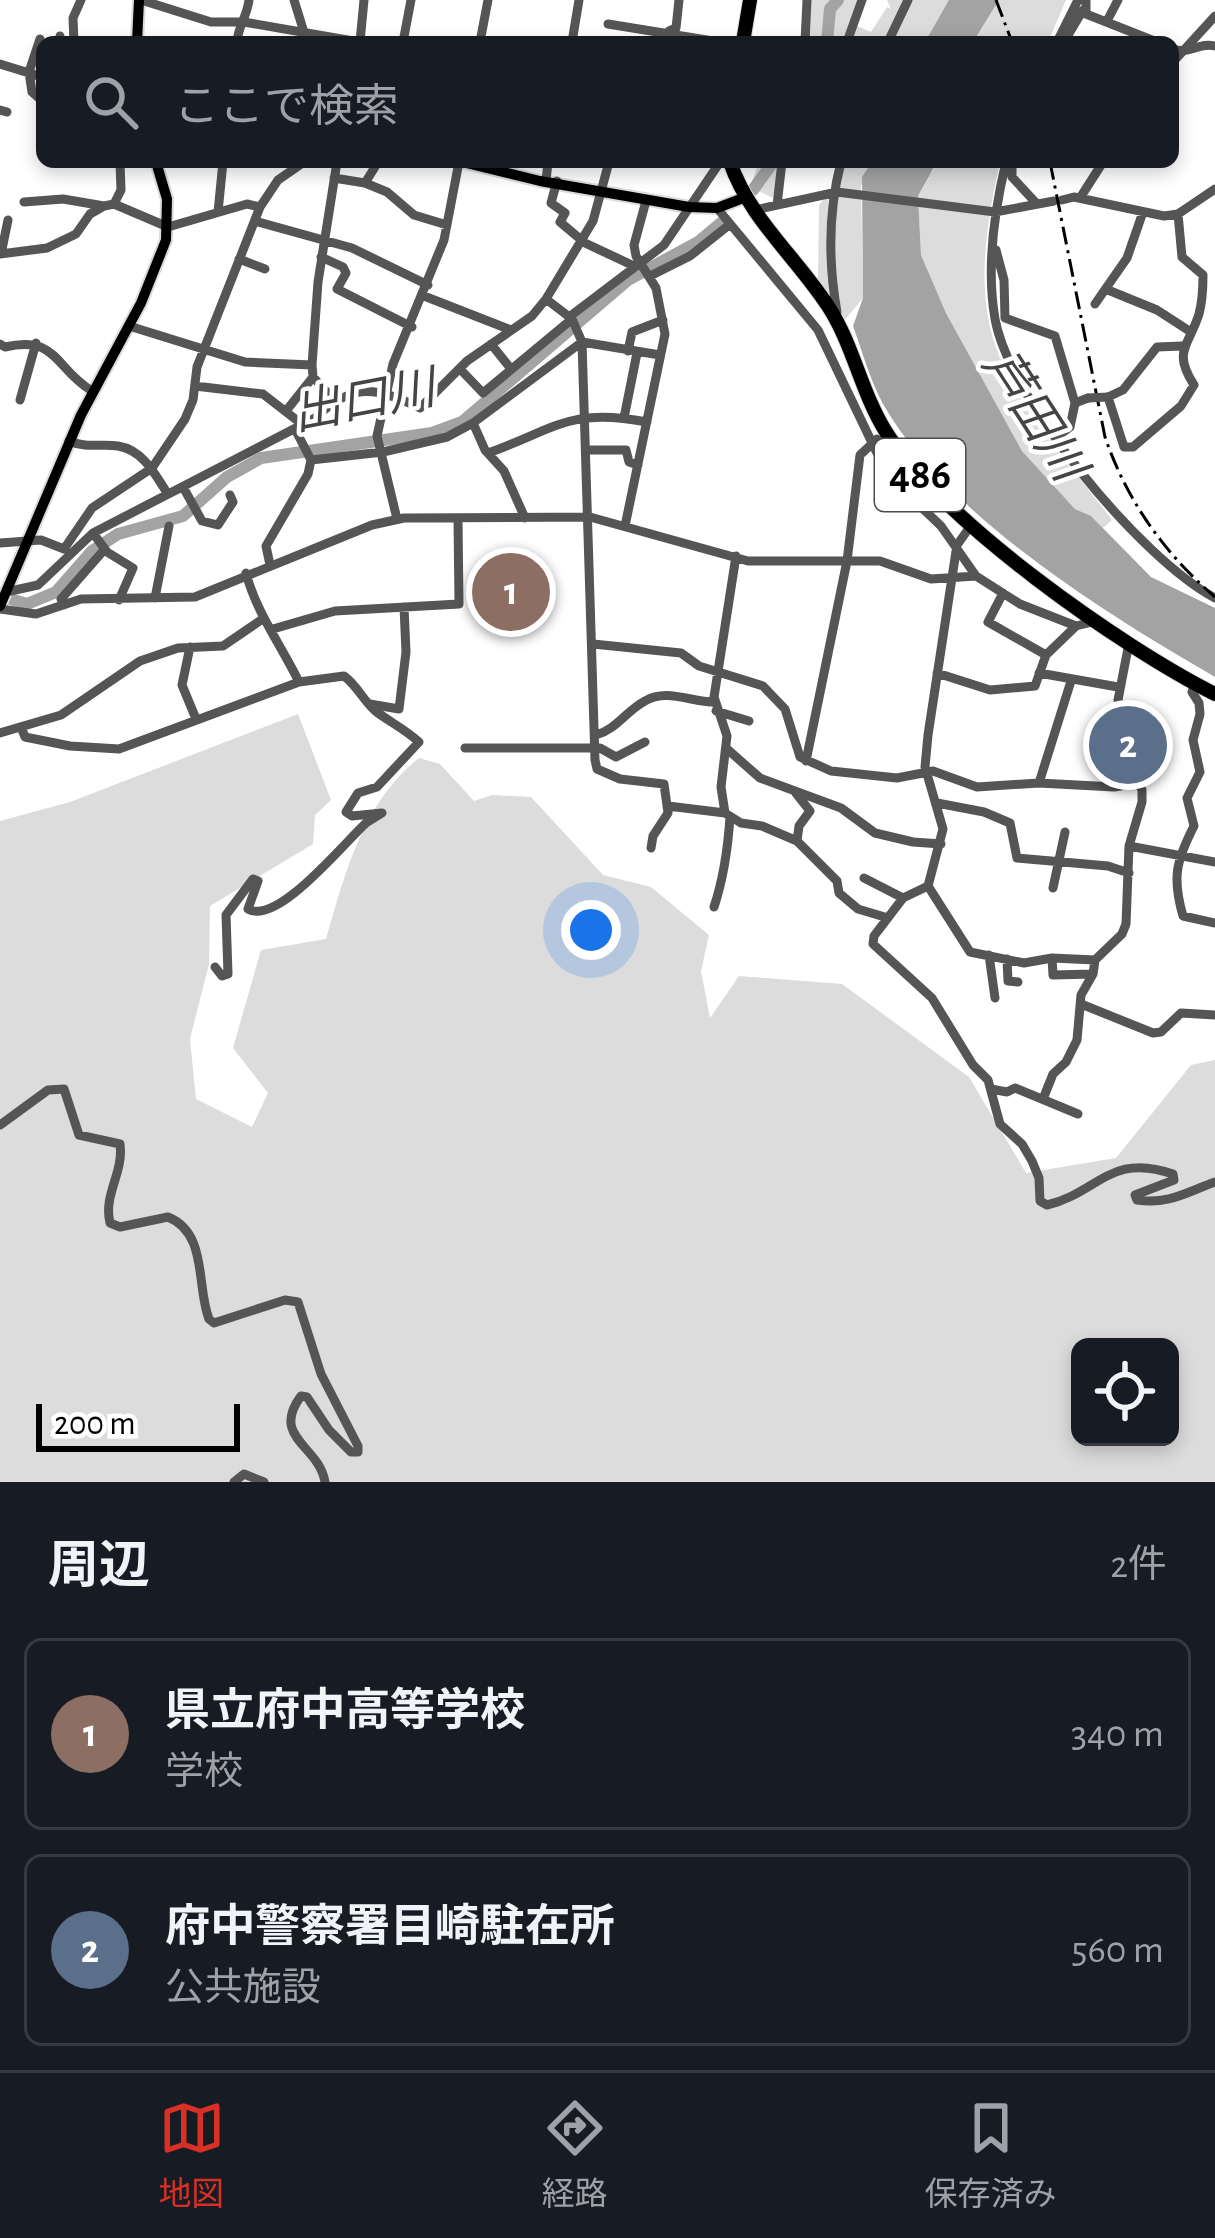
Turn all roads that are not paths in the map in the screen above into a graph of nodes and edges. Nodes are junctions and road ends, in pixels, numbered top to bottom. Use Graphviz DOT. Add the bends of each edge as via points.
graph roads {
  1 [pos="81,0"];
  2 [pos="140,0"];
  3 [pos="250,0"];
  4 [pos="294,0"];
  5 [pos="364,0"];
  6 [pos="411,0"];
  7 [pos="488,0"];
  8 [pos="579,0"];
  9 [pos="679,0"];
  10 [pos="750,0"];
  11 [pos="807,0"];
  12 [pos="862,0"];
  13 [pos="908,0"];
  14 [pos="1118,0"];
  15 [pos="1082,3"];
  16 [pos="1215,16"];
  17 [pos="1107,21"];
  18 [pos="244,22"];
  19 [pos="608,24"];
  20 [pos="302,31"];
  21 [pos="677,34"];
  22 [pos="74,36"];
  23 [pos="137,36"];
  24 [pos="237,36"];
  25 [pos="304,36"];
  26 [pos="328,36"];
  27 [pos="360,36"];
  28 [pos="404,36"];
  29 [pos="481,36"];
  30 [pos="573,36"];
  31 [pos="744,36"];
  32 [pos="805,36"];
  33 [pos="849,36"];
  34 [pos="891,36"];
  35 [pos="1064,36"];
  36 [pos="1143,36"];
  37 [pos="1215,46"];
  38 [pos="1179,50"];
  39 [pos="36,51"];
  40 [pos="1179,53"];
  41 [pos="0,64"];
  42 [pos="29,72"];
  43 [pos="36,74"];
  44 [pos="36,96"];
  45 [pos="120,168"];
  46 [pos="158,168"];
  47 [pos="222,168"];
  48 [pos="295,168"];
  49 [pos="336,168"];
  50 [pos="374,168"];
  51 [pos="460,168"];
  52 [pos="489,168"];
  53 [pos="549,168"];
  54 [pos="609,168"];
  55 [pos="716,168"];
  56 [pos="733,168"];
  57 [pos="781,168"];
  58 [pos="840,168"];
  59 [pos="1007,168"];
  60 [pos="1010,168"];
  61 [pos="1099,168"];
  62 [pos="334,178"];
  63 [pos="551,181"];
  64 [pos="365,183"];
  65 [pos="1215,189"];
  66 [pos="603,192"];
  67 [pos="835,192"];
  68 [pos="266,195"];
  69 [pos="1080,199"];
  70 [pos="646,201"];
  71 [pos="25,202"];
  72 [pos="750,203"];
  73 [pos="248,204"];
  74 [pos="1037,204"];
  75 [pos="109,205"];
  76 [pos="777,205"];
  77 [pos="260,207"];
  78 [pos="689,207"];
  79 [pos="218,212"];
  80 [pos="993,212"];
  81 [pos="1142,212"];
  82 [pos="1178,214"];
  83 [pos="723,216"];
  84 [pos="8,220"];
  85 [pos="256,220"];
  86 [pos="447,225"];
  87 [pos="168,227"];
  88 [pos="324,239"];
  89 [pos="583,241"];
  90 [pos="993,249"];
  91 [pos="0,254"];
  92 [pos="322,257"];
  93 [pos="239,259"];
  94 [pos="637,264"];
  95 [pos="265,269"];
  96 [pos="650,276"];
  97 [pos="426,290"];
  98 [pos="1108,290"];
  99 [pos="546,299"];
  100 [pos="1095,304"];
  101 [pos="833,315"];
  102 [pos="571,318"];
  103 [pos="663,320"];
  104 [pos="129,326"];
  105 [pos="412,327"];
  106 [pos="511,330"];
  107 [pos="1191,332"];
  108 [pos="581,337"];
  109 [pos="36,343"];
  110 [pos="0,344"];
  111 [pos="491,344"];
  112 [pos="1182,346"];
  113 [pos="205,349"];
  114 [pos="633,352"];
  115 [pos="660,356"];
  116 [pos="460,369"];
  117 [pos="511,369"];
  118 [pos="312,371"];
  119 [pos="195,386"];
  120 [pos="92,391"];
  121 [pos="386,392"];
  122 [pos="1108,397"];
  123 [pos="20,400"];
  124 [pos="334,400"];
  125 [pos="1075,403"];
  126 [pos="286,411"];
  127 [pos="584,415"];
  128 [pos="624,418"];
  129 [pos="646,422"];
  130 [pos="472,423"];
  131 [pos="299,427"];
  132 [pos="887,434"];
  133 [pos="1055,438"];
  134 [pos="69,441"];
  135 [pos="872,441"];
  136 [pos="382,450"];
  137 [pos="586,450"];
  138 [pos="488,453"];
  139 [pos="311,460"];
  140 [pos="638,465"];
  141 [pos="152,468"];
  142 [pos="183,487"];
  143 [pos="167,494"];
  144 [pos="230,495"];
  145 [pos="590,517"];
  146 [pos="525,518"];
  147 [pos="397,519"];
  148 [pos="458,519"];
  149 [pos="972,524"];
  150 [pos="169,526"];
  151 [pos="625,526"];
  152 [pos="95,536"];
  153 [pos="28,542"];
  154 [pos="0,543"];
  155 [pos="956,549"];
  156 [pos="104,550"];
  157 [pos="736,556"];
  158 [pos="847,561"];
  159 [pos="270,565"];
  160 [pos="246,573"];
  161 [pos="976,576"];
  162 [pos="954,579"];
  163 [pos="1003,593"];
  164 [pos="155,598"];
  165 [pos="1215,598"];
  166 [pos="119,600"];
  167 [pos="2,603"];
  168 [pos="64,605"];
  169 [pos="404,607"];
  170 [pos="264,618"];
  171 [pos="1096,621"];
  172 [pos="1076,626"];
  173 [pos="273,629"];
  174 [pos="1129,643"];
  175 [pos="593,644"];
  176 [pos="190,647"];
  177 [pos="1046,655"];
  178 [pos="718,671"];
  179 [pos="937,673"];
  180 [pos="1039,674"];
  181 [pos="1072,681"];
  182 [pos="299,682"];
  183 [pos="1194,684"];
  184 [pos="1118,687"];
  185 [pos="1215,694"];
  186 [pos="715,706"];
  187 [pos="397,715"];
  188 [pos="196,719"];
  189 [pos="749,721"];
  190 [pos="21,727"];
  191 [pos="0,734"];
  192 [pos="596,734"];
  193 [pos="645,742"];
  194 [pos="465,748"];
  195 [pos="595,748"];
  196 [pos="727,748"];
  197 [pos="806,760"];
  198 [pos="926,772"];
  199 [pos="1200,772"];
  200 [pos="1215,781"];
  201 [pos="1039,783"];
  202 [pos="1138,783"];
  203 [pos="795,792"];
  204 [pos="937,803"];
  205 [pos="668,806"];
  206 [pos="728,815"];
  207 [pos="799,826"];
  208 [pos="1065,832"];
  209 [pos="777,833"];
  210 [pos="796,841"];
  211 [pos="941,844"];
  212 [pos="1130,846"];
  213 [pos="651,848"];
  214 [pos="1181,856"];
  215 [pos="1215,862"];
  216 [pos="1058,864"];
  217 [pos="1129,873"];
  218 [pos="864,878"];
  219 [pos="928,886"];
  220 [pos="1053,888"];
  221 [pos="903,898"];
  222 [pos="714,907"];
  223 [pos="888,918"];
  224 [pos="1215,923"];
  225 [pos="988,956"];
  226 [pos="1052,958"];
  227 [pos="1007,959"];
  228 [pos="1095,960"];
  229 [pos="214,967"];
  230 [pos="1093,974"];
  231 [pos="1018,982"];
  232 [pos="995,998"];
  233 [pos="1081,1004"];
  234 [pos="1215,1016"];
  235 [pos="992,1089"];
  236 [pos="1043,1100"];
  237 [pos="1078,1114"];
  238 [pos="0,1125"];
  239 [pos="1215,1182"];
  240 [pos="234,1482"];
  241 [pos="265,1482"];
  242 [pos="325,1482"];
  1 -- 22 [label="street"];
  2 -- 18 [label="street" via="211,22"];
  2 -- 23 [label="main road"];
  3 -- 18 [label="street"];
  4 -- 20 [label="street"];
  5 -- 27 [label="street"];
  6 -- 28 [label="street"];
  7 -- 29 [label="street"];
  8 -- 30 [label="street"];
  9 -- 21 [label="street"];
  10 -- 31 [label="highway"];
  11 -- 32 [label="street"];
  12 -- 33 [label="street"];
  13 -- 34 [label="street"];
  14 -- 17 [label="street"];
  15 -- 17 [label="street"];
  15 -- 35 [label="street"];
  16 -- 38 [label="street"];
  17 -- 36 [label="street"];
  18 -- 20 [label="street"];
  18 -- 24 [label="street"];
  19 -- 21 [label="street"];
  20 -- 25 [label="street"];
  20 -- 26 [label="street"];
  37 -- 40 [label="street"];
  39 -- 42 [label="street"];
  41 -- 42 [label="street"];
  42 -- 43 [label="street"];
  42 -- 44 [label="street"];
  45 -- 75 [label="street" via="121,190"];
  46 -- 87 [label="main road"];
  47 -- 79 [label="street"];
  48 -- 68 [label="street"];
  49 -- 62 [label="street"];
  50 -- 64 [label="street"];
  51 -- 86 [label="street"];
  52 -- 63 [label="main road"];
  53 -- 63 [label="street"];
  54 -- 66 [label="street"];
  55 -- 78 [label="street"];
  56 -- 72 [label="highway, 486"];
  57 -- 76 [label="street"];
  58 -- 67 [label="street"];
  59 -- 80 [label="street"];
  60 -- 74 [label="street"];
  61 -- 69 [label="street"];
  62 -- 64 [label="street"];
  62 -- 88 [label="street"];
  63 -- 66 [label="main road"];
  63 -- 89 [label="street" via="551,203 565,213 560,222"];
  64 -- 86 [label="street" via="414,215"];
  65 -- 82 [label="street"];
  66 -- 70 [label="main road"];
  66 -- 89 [label="street"];
  67 -- 76 [label="street"];
  67 -- 80 [label="street"];
  67 -- 101 [label="street"];
  68 -- 73 [label="street"];
  68 -- 77 [label="street"];
  69 -- 74 [label="street"];
  69 -- 81 [label="street"];
  70 -- 78 [label="main road"];
  70 -- 94 [label="street"];
  71 -- 75 [label="street"];
  72 -- 76 [label="street"];
  72 -- 83 [label="main road"];
  72 -- 101 [label="highway, 486"];
  73 -- 77 [label="street"];
  73 -- 79 [label="street"];
  74 -- 80 [label="street"];
  75 -- 87 [label="street"];
  75 -- 91 [label="street" via="47,248"];
  77 -- 85 [label="street"];
  78 -- 83 [label="main road"];
  78 -- 94 [label="street" via="664,245"];
  79 -- 87 [label="street"];
  80 -- 90 [label="street"];
  81 -- 82 [label="street"];
  81 -- 98 [label="street"];
  82 -- 107 [label="street" via="1182,256 1203,275"];
  83 -- 96 [label="street" via="690,256"];
  83 -- 135 [label="street" via="818,330"];
  84 -- 91 [label="street"];
  85 -- 88 [label="street"];
  85 -- 93 [label="street"];
  86 -- 97 [label="street"];
  87 -- 104 [label="main road"];
  88 -- 92 [label="street"];
  88 -- 97 [label="street"];
  89 -- 94 [label="street"];
  89 -- 99 [label="street"];
  90 -- 125 [label="street" via="1005,318 1055,336"];
  90 -- 133 [label="street" via="1003,349"];
  92 -- 105 [label="street" via="346,273 337,289"];
  92 -- 118 [label="street"];
  93 -- 95 [label="street"];
  93 -- 113 [label="street"];
  94 -- 96 [label="street"];
  94 -- 102 [label="street"];
  96 -- 103 [label="street"];
  97 -- 105 [label="street"];
  97 -- 106 [label="street"];
  98 -- 100 [label="street"];
  98 -- 107 [label="street"];
  99 -- 102 [label="street"];
  99 -- 106 [label="street"];
  101 -- 132 [label="highway, 486"];
  102 -- 108 [label="street"];
  102 -- 117 [label="street"];
  103 -- 114 [label="street" via="632,332"];
  103 -- 115 [label="street"];
  104 -- 113 [label="street"];
  104 -- 120 [label="main road"];
  105 -- 121 [label="street"];
  106 -- 111 [label="street"];
  107 -- 112 [label="street"];
  108 -- 114 [label="street"];
  108 -- 127 [label="street"];
  108 -- 130 [label="street"];
  109 -- 110 [label="street"];
  109 -- 120 [label="street"];
  109 -- 123 [label="street"];
  111 -- 116 [label="street"];
  111 -- 117 [label="street"];
  112 -- 122 [label="street" via="1157,347"];
  112 -- 122 [label="street" via="1194,385 1187,400 1133,447 1121,442"];
  113 -- 118 [label="street"];
  113 -- 119 [label="street"];
  114 -- 115 [label="street"];
  114 -- 128 [label="street"];
  115 -- 129 [label="street"];
  116 -- 117 [label="street" via="483,393"];
  116 -- 121 [label="street" via="420,408"];
  118 -- 124 [label="street"];
  118 -- 126 [label="street"];
  119 -- 126 [label="street" via="263,394"];
  119 -- 141 [label="street"];
  120 -- 134 [label="main road"];
  121 -- 124 [label="street"];
  121 -- 136 [label="street"];
  122 -- 125 [label="street, bridge"];
  124 -- 131 [label="street"];
  125 -- 133 [label="street" via="1070,428"];
  126 -- 131 [label="street"];
  127 -- 128 [label="street"];
  127 -- 137 [label="street"];
  127 -- 138 [label="street"];
  128 -- 129 [label="street"];
  129 -- 140 [label="street"];
  130 -- 136 [label="street" via="447,437"];
  130 -- 138 [label="street"];
  131 -- 139 [label="street"];
  131 -- 142 [label="street"];
  132 -- 135 [label="street"];
  132 -- 149 [label="highway, 486"];
  133 -- 165 [label="street" via="1120,518"];
  134 -- 141 [label="street" via="120,446"];
  134 -- 153 [label="main road"];
  135 -- 155 [label="street" via="897,484"];
  135 -- 158 [label="street" via="860,454"];
  136 -- 139 [label="street"];
  136 -- 147 [label="street"];
  137 -- 140 [label="street" via="626,450"];
  137 -- 145 [label="street"];
  138 -- 146 [label="street"];
  139 -- 159 [label="street" via="266,546"];
  140 -- 151 [label="street"];
  141 -- 143 [label="street"];
  141 -- 153 [label="street" via="92,508 64,548"];
  142 -- 143 [label="street"];
  142 -- 144 [label="street" via="202,520 218,525"];
  143 -- 152 [label="street"];
  145 -- 146 [label="street"];
  145 -- 151 [label="street"];
  145 -- 175 [label="street"];
  146 -- 148 [label="street"];
  147 -- 148 [label="street"];
  147 -- 159 [label="street"];
  148 -- 169 [label="street" via="459,604"];
  149 -- 155 [label="street"];
  149 -- 171 [label="highway, 486"];
  150 -- 164 [label="street"];
  151 -- 157 [label="street"];
  152 -- 156 [label="street"];
  152 -- 167 [label="street" via="45,581"];
  153 -- 154 [label="street"];
  153 -- 167 [label="main road"];
  155 -- 161 [label="street"];
  155 -- 162 [label="street"];
  156 -- 166 [label="street" via="133,568"];
  156 -- 168 [label="street"];
  157 -- 158 [label="street"];
  157 -- 178 [label="street"];
  158 -- 162 [label="street"];
  158 -- 197 [label="street"];
  159 -- 160 [label="street"];
  160 -- 164 [label="street" via="195,597"];
  160 -- 170 [label="street"];
  161 -- 162 [label="street"];
  161 -- 163 [label="street"];
  162 -- 179 [label="street"];
  163 -- 172 [label="street"];
  163 -- 177 [label="street" via="988,622"];
  164 -- 166 [label="street"];
  166 -- 168 [label="street"];
  167 -- 168 [label="street" via="8,612 36,614"];
  169 -- 173 [label="street" via="335,611"];
  169 -- 187 [label="street"];
  170 -- 173 [label="street"];
  170 -- 176 [label="street" via="223,646"];
  171 -- 172 [label="street"];
  171 -- 174 [label="highway, 486"];
  172 -- 177 [label="street"];
  173 -- 182 [label="street"];
  174 -- 183 [label="highway, 486"];
  174 -- 184 [label="street"];
  175 -- 178 [label="street" via="681,653"];
  175 -- 192 [label="street"];
  176 -- 188 [label="street" via="182,685"];
  176 -- 190 [label="street" via="140,661 80,705"];
  177 -- 180 [label="street"];
  178 -- 186 [label="street"];
  178 -- 197 [label="street" via="749,678 775,696"];
  179 -- 180 [label="street" via="990,690 1035,686"];
  179 -- 198 [label="street"];
  180 -- 181 [label="street"];
  181 -- 184 [label="street"];
  181 -- 201 [label="street"];
  182 -- 187 [label="street" via="344,676 374,712"];
  182 -- 188 [label="street"];
  183 -- 185 [label="highway, 486"];
  183 -- 199 [label="street"];
  184 -- 202 [label="street" via="1136,732"];
  186 -- 189 [label="street"];
  186 -- 192 [label="street" via="670,694 647,698"];
  186 -- 196 [label="street"];
  187 -- 229 [label="street" via="418,748 377,787 358,793 346,812 382,813 282,904 260,914 248,909 253,879 226,915 228,974"];
  188 -- 190 [label="street" via="119,749 25,737"];
  190 -- 191 [label="street"];
  192 -- 195 [label="street"];
  193 -- 195 [label="street" via="616,757"];
  194 -- 195 [label="street"];
  195 -- 205 [label="street" via="597,769 664,784"];
  196 -- 203 [label="street" via="760,778"];
  196 -- 206 [label="street" via="721,787"];
  197 -- 198 [label="street" via="897,778"];
  198 -- 201 [label="street" via="977,787"];
  198 -- 204 [label="street"];
  199 -- 200 [label="street"];
  199 -- 214 [label="street" via="1187,798 1194,826"];
  201 -- 202 [label="street"];
  202 -- 212 [label="street" via="1142,802"];
  203 -- 207 [label="street" via="810,811"];
  203 -- 211 [label="street" via="890,838"];
  204 -- 211 [label="street"];
  204 -- 216 [label="street" via="1010,824 1017,858"];
  205 -- 206 [label="street"];
  205 -- 213 [label="street"];
  206 -- 209 [label="street"];
  206 -- 222 [label="street"];
  207 -- 209 [label="street"];
  207 -- 210 [label="street"];
  208 -- 216 [label="street"];
  209 -- 210 [label="street"];
  210 -- 223 [label="street" via="858,909"];
  211 -- 219 [label="street"];
  212 -- 214 [label="street"];
  212 -- 217 [label="street"];
  214 -- 215 [label="street"];
  214 -- 224 [label="street" via="1174,885 1183,916"];
  216 -- 217 [label="street"];
  216 -- 220 [label="street"];
  217 -- 228 [label="street" via="1126,924"];
  218 -- 221 [label="street"];
  219 -- 221 [label="street"];
  219 -- 225 [label="street" via="970,952"];
  221 -- 223 [label="street"];
  223 -- 235 [label="street" via="873,944 932,998"];
  225 -- 227 [label="street"];
  225 -- 232 [label="street"];
  226 -- 227 [label="street"];
  226 -- 228 [label="street"];
  226 -- 230 [label="street" via="1053,975"];
  227 -- 231 [label="street" via="1008,981"];
  228 -- 230 [label="street"];
  230 -- 233 [label="street"];
  233 -- 234 [label="street" via="1153,1033 1181,1013"];
  233 -- 236 [label="street" via="1077,1040"];
  235 -- 236 [label="street"];
  235 -- 239 [label="street" via="1000,1124 1032,1161 1047,1205 1120,1170 1173,1174 1136,1195 1148,1202"];
  236 -- 237 [label="street"];
  238 -- 242 [label="street" via="48,1090 64,1089 79,1135 120,1144 110,1223 168,1217 186,1228 209,1319 298,1302 321,1374 358,1446 352,1452 302,1396 290,1426"];
  240 -- 241 [label="street" via="244,1474"];
}
